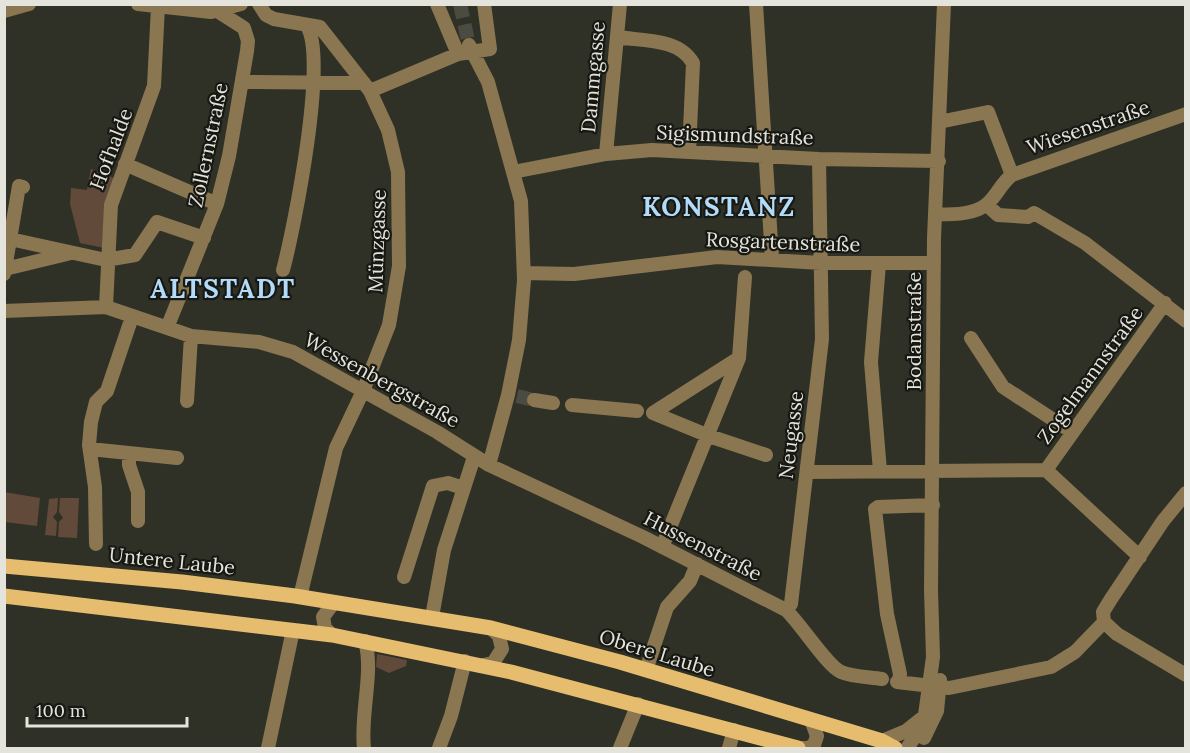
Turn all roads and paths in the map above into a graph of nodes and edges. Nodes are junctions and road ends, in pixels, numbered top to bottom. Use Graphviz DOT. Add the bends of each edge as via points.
graph roads {
  1 [pos="29,4"];
  2 [pos="138,4"];
  3 [pos="241,4"];
  4 [pos="259,4"];
  5 [pos="437,4"];
  6 [pos="484,4"];
  7 [pos="620,4"];
  8 [pos="756,4"];
  9 [pos="944,4"];
  10 [pos="158,6"];
  11 [pos="4,11"];
  12 [pos="219,12"];
  13 [pos="307,26"];
  14 [pos="617,37"];
  15 [pos="467,50"];
  16 [pos="242,82"];
  17 [pos="312,82"];
  18 [pos="367,87"];
  19 [pos="1185,114"];
  20 [pos="939,122"];
  21 [pos="688,152"];
  22 [pos="606,154"];
  23 [pos="765,156"];
  24 [pos="819,159"];
  25 [pos="939,161"];
  26 [pos="125,164"];
  27 [pos="513,172"];
  28 [pos="1012,175"];
  29 [pos="23,187"];
  30 [pos="217,204"];
  31 [pos="987,205"];
  32 [pos="935,214"];
  33 [pos="204,238"];
  34 [pos="10,239"];
  35 [pos="72,252"];
  36 [pos="772,258"];
  37 [pos="109,259"];
  38 [pos="821,262"];
  39 [pos="934,263"];
  40 [pos="879,264"];
  41 [pos="283,270"];
  42 [pos="5,272"];
  43 [pos="524,273"];
  44 [pos="745,277"];
  45 [pos="1166,303"];
  46 [pos="106,307"];
  47 [pos="4,311"];
  48 [pos="132,317"];
  49 [pos="1185,321"];
  50 [pos="167,328"];
  51 [pos="191,336"];
  52 [pos="971,338"];
  53 [pos="740,358"];
  54 [pos="363,391"];
  55 [pos="534,400"];
  56 [pos="188,401"];
  57 [pos="553,403"];
  58 [pos="572,405"];
  59 [pos="637,411"];
  60 [pos="1072,432"];
  61 [pos="709,436"];
  62 [pos="90,449"];
  63 [pos="129,454"];
  64 [pos="766,455"];
  65 [pos="474,457"];
  66 [pos="177,458"];
  67 [pos="489,465"];
  68 [pos="933,470"];
  69 [pos="1046,470"];
  70 [pos="880,471"];
  71 [pos="807,472"];
  72 [pos="463,488"];
  73 [pos="1185,493"];
  74 [pos="933,505"];
  75 [pos="138,521"];
  76 [pos="96,544"];
  77 [pos="662,547"];
  78 [pos="1140,557"];
  79 [pos="697,564"];
  80 [pos="4,566"];
  81 [pos="404,577"];
  82 [pos="4,596"];
  83 [pos="300,597"];
  84 [pos="334,602"];
  85 [pos="786,610"];
  86 [pos="432,617"];
  87 [pos="1104,622"];
  88 [pos="491,628"];
  89 [pos="293,630"];
  90 [pos="332,635"];
  91 [pos="365,641"];
  92 [pos="465,661"];
  93 [pos="483,665"];
  94 [pos="646,670"];
  95 [pos="1185,675"];
  96 [pos="882,679"];
  97 [pos="935,688"];
  98 [pos="638,704"];
  99 [pos="925,715"];
  100 [pos="811,720"];
  101 [pos="734,730"];
  102 [pos="888,745"];
  103 [pos="919,746"];
  104 [pos="268,748"];
  105 [pos="364,748"];
  106 [pos="439,748"];
  107 [pos="620,748"];
  108 [pos="729,748"];
  109 [pos="797,748"];
  110 [pos="907,748"];
  1 -- 11 [label="street"];
  2 -- 10 [label="street"];
  3 -- 12 [label="street"];
  4 -- 13 [label="street, Münzgasse" via="270,17"];
  5 -- 15 [label="street"];
  6 -- 15 [label="street" via="490,49"];
  7 -- 14 [label="street, Dammgasse"];
  8 -- 23 [label="street"];
  9 -- 20 [label="street, Bodanstraße"];
  10 -- 12 [label="street"];
  10 -- 26 [label="street, Hofhalde" via="154,86"];
  12 -- 16 [label="street, Zollernstraße" via="241,24 247,34"];
  13 -- 17 [label="street" via="312,37"];
  13 -- 18 [label="street, Münzgasse" via="320,27"];
  14 -- 21 [label="street" via="667,44 687,52 693,63"];
  14 -- 22 [label="street, Dammgasse"];
  15 -- 18 [label="street"];
  15 -- 27 [label="street" via="488,82"];
  16 -- 17 [label="street"];
  16 -- 30 [label="street, Zollernstraße"];
  17 -- 18 [label="street"];
  17 -- 41 [label="street" via="302,192"];
  18 -- 54 [label="street, Münzgasse" via="388,130 398,172 400,254 391,315"];
  19 -- 28 [label="street, Wiesenstraße"];
  20 -- 25 [label="street, Bodanstraße"];
  20 -- 28 [label="street, Wiesenstraße" via="988,112"];
  21 -- 22 [label="street, Sigismundstraße"];
  21 -- 23 [label="street, Sigismundstraße"];
  22 -- 27 [label="street, Sigismundstraße"];
  23 -- 24 [label="street, Sigismundstraße"];
  23 -- 36 [label="street"];
  24 -- 25 [label="street, Sigismundstraße"];
  24 -- 38 [label="street, Neugasse"];
  25 -- 32 [label="street, Bodanstraße"];
  26 -- 30 [label="street"];
  26 -- 37 [label="street, Hofhalde" via="111,205"];
  27 -- 43 [label="street" via="521,201"];
  28 -- 31 [label="street"];
  29 -- 34 [label="street" via="19,186"];
  30 -- 33 [label="street, Zollernstraße"];
  31 -- 32 [label="street" via="970,212"];
  31 -- 45 [label="street" via="998,215 1028,217 1034,213 1085,243"];
  32 -- 39 [label="street, Bodanstraße"];
  33 -- 37 [label="street" via="157,222 135,255"];
  33 -- 50 [label="street, Zollernstraße"];
  34 -- 35 [label="street"];
  34 -- 42 [label="street"];
  35 -- 37 [label="street"];
  35 -- 42 [label="street"];
  36 -- 38 [label="street, Rosgartenstraße"];
  36 -- 43 [label="street, Rosgartenstraße" via="696,258 661,266 574,274"];
  37 -- 46 [label="street, Hofhalde"];
  38 -- 40 [label="street, Rosgartenstraße"];
  38 -- 71 [label="street, Neugasse" via="822,339"];
  39 -- 40 [label="street, Rosgartenstraße"];
  39 -- 68 [label="street, Bodanstraße"];
  40 -- 70 [label="street" via="871,362"];
  43 -- 67 [label="street" via="513,396"];
  44 -- 53 [label="street"];
  45 -- 49 [label="street"];
  45 -- 60 [label="street, Zogelmannstraße"];
  46 -- 47 [label="street, Wessenbergstraße"];
  46 -- 48 [label="street, Wessenbergstraße"];
  48 -- 50 [label="street, Wessenbergstraße"];
  48 -- 62 [label="street" via="107,391 96,402"];
  50 -- 51 [label="street, Wessenbergstraße"];
  51 -- 54 [label="street, Wessenbergstraße" via="275,345"];
  51 -- 56 [label="street"];
  52 -- 60 [label="street" via="1003,387"];
  53 -- 61 [label="street"];
  53 -- 61 [label="street" via="652,413"];
  54 -- 65 [label="street, Wessenbergstraße"];
  54 -- 83 [label="street, Münzgasse" via="336,448"];
  55 -- 57 [label="street"];
  58 -- 59 [label="street"];
  60 -- 69 [label="street, Zogelmannstraße"];
  61 -- 64 [label="street"];
  61 -- 77 [label="street"];
  62 -- 63 [label="street"];
  62 -- 76 [label="street"];
  63 -- 66 [label="street"];
  63 -- 75 [label="street" via="138,492"];
  65 -- 67 [label="street, Wessenbergstraße"];
  65 -- 72 [label="street"];
  67 -- 77 [label="street, Hussenstraße"];
  68 -- 69 [label="street"];
  68 -- 70 [label="street"];
  68 -- 74 [label="street, Bodanstraße"];
  69 -- 78 [label="street"];
  70 -- 71 [label="street"];
  71 -- 85 [label="street, Neugasse" via="791,604"];
  72 -- 81 [label="street" via="448,483 433,486"];
  72 -- 86 [label="street" via="444,550"];
  73 -- 78 [label="street"];
  74 -- 97 [label="street, Bodanstraße"];
  74 -- 97 [label="street" via="875,509 887,614 900,674 898,682"];
  77 -- 79 [label="street, Hussenstraße"];
  78 -- 87 [label="street" via="1103,612"];
  79 -- 85 [label="street, Hussenstraße"];
  79 -- 94 [label="street" via="690,581 667,607"];
  80 -- 83 [label="main road, Untere Laube"];
  82 -- 89 [label="main road"];
  83 -- 84 [label="main road, Untere Laube"];
  84 -- 86 [label="main road, Untere Laube"];
  84 -- 90 [label="street" via="323,617 325,628"];
  85 -- 96 [label="street, Hussenstraße" via="840,672"];
  86 -- 88 [label="main road, Obere Laube"];
  87 -- 95 [label="street"];
  87 -- 97 [label="street" via="1075,652 1051,668 959,687"];
  88 -- 93 [label="street" via="499,636 502,649 493,663"];
  88 -- 94 [label="main road, Obere Laube"];
  89 -- 90 [label="main road"];
  89 -- 104 [label="street"];
  90 -- 91 [label="main road"];
  91 -- 92 [label="main road"];
  91 -- 105 [label="street" via="369,665 364,697"];
  92 -- 93 [label="main road"];
  92 -- 106 [label="street"];
  93 -- 98 [label="main road"];
  94 -- 100 [label="main road, Obere Laube"];
  97 -- 99 [label="street"];
  97 -- 103 [label="street, Bodanstraße" via="937,711"];
  98 -- 101 [label="main road"];
  98 -- 107 [label="street"];
  99 -- 102 [label="street, Obere Laube"];
  99 -- 110 [label="street"];
  100 -- 102 [label="main road, Obere Laube"];
  100 -- 109 [label="street" via="817,736 814,745"];
  101 -- 108 [label="street"];
  101 -- 109 [label="main road"];
}
